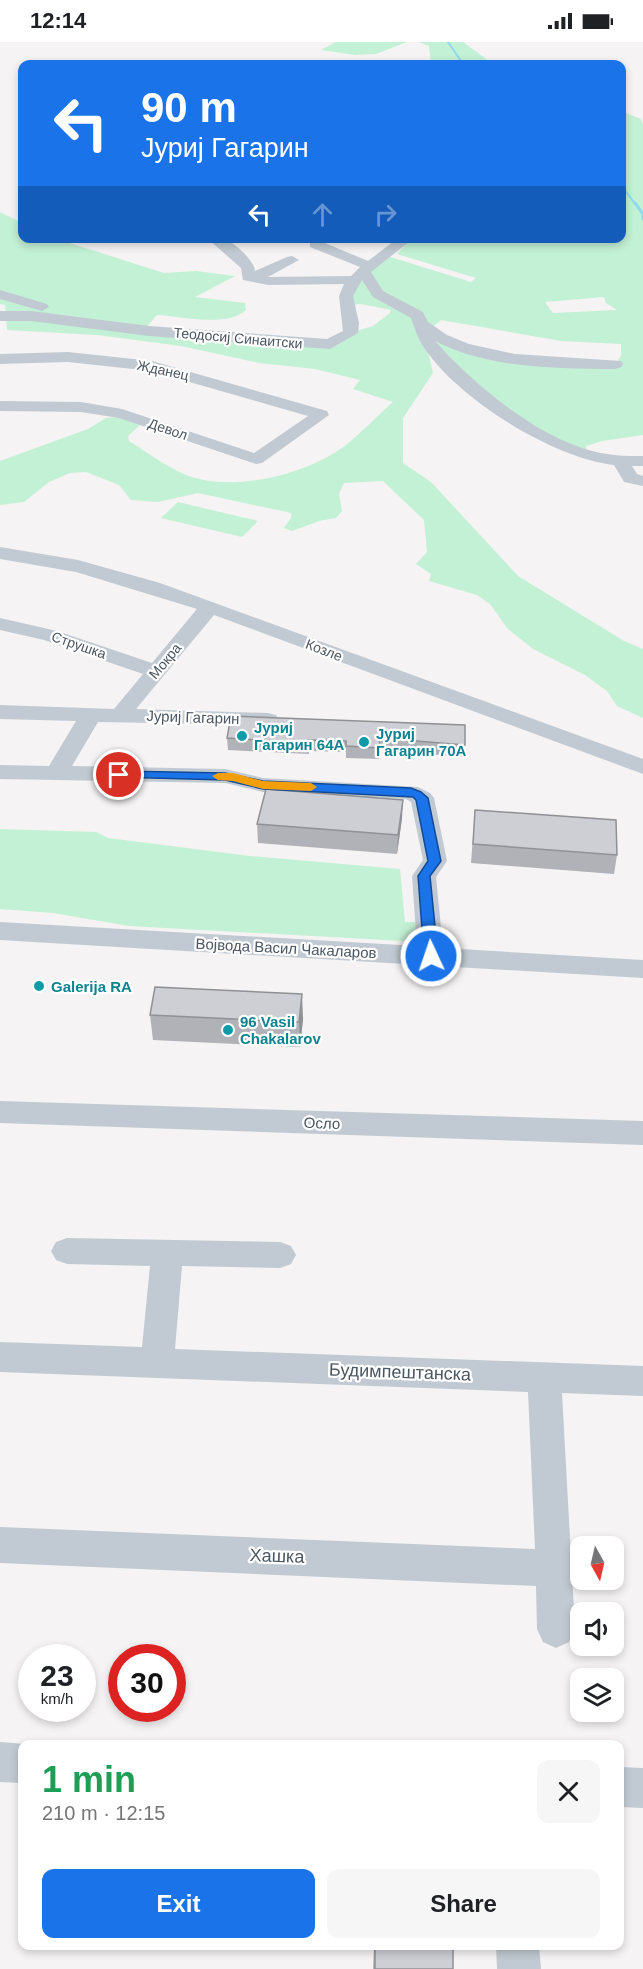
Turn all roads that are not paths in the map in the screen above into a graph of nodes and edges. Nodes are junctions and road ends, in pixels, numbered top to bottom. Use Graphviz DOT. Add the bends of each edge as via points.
graph roads {
  1 [pos="228,243"];
  2 [pos="401,243"];
  3 [pos="315,244"];
  4 [pos="292,260"];
  5 [pos="363,273"];
  6 [pos="253,278"];
  7 [pos="0,294"];
  8 [pos="0,316"];
  9 [pos="91,323"];
  10 [pos="422,323"];
  11 [pos="0,359"];
  12 [pos="615,364"];
  13 [pos="0,406"];
  14 [pos="321,415"];
  15 [pos="620,461"];
  16 [pos="643,461"];
  17 [pos="643,481"];
  18 [pos="0,553"];
  19 [pos="210,607"];
  20 [pos="0,624"];
  21 [pos="156,671"];
  22 [pos="0,712"];
  23 [pos="91,714"];
  24 [pos="120,715"];
  25 [pos="284,720"];
  26 [pos="472,726"];
  27 [pos="530,728"];
  28 [pos="643,767"];
  29 [pos="0,772"];
  30 [pos="56,773"];
  31 [pos="0,931"];
  32 [pos="431,956"];
  33 [pos="643,969"];
  34 [pos="0,1112"];
  35 [pos="643,1133"];
  36 [pos="67,1251"];
  37 [pos="167,1253"];
  38 [pos="280,1255"];
  39 [pos="0,1357"];
  40 [pos="157,1363"];
  41 [pos="544,1377"];
  42 [pos="643,1381"];
  43 [pos="0,1545"];
  44 [pos="554,1568"];
  45 [pos="556,1629"];
  46 [pos="0,1762"];
  47 [pos="18,1763"];
  48 [pos="624,1787"];
  49 [pos="643,1788"];
  50 [pos="518,1950"];
  51 [pos="519,1969"];
  1 -- 6 [label="street" via="248,267 248,277"];
  2 -- 5 [label="street"];
  3 -- 5 [label="street"];
  4 -- 6 [label="street"];
  5 -- 6 [label="street" via="268,281"];
  5 -- 9 [label="street, Теодосиј Синаитски" via="346,297 353,324 350,333 330,344"];
  5 -- 10 [label="street" via="378,294 415,312"];
  7 -- 9 [label="street"];
  8 -- 9 [label="street, Теодосиј Синаитски"];
  10 -- 12 [label="street" via="446,342 473,350"];
  10 -- 15 [label="street" via="429,342 480,395 547,439 587,455"];
  11 -- 14 [label="street, Жданец" via="68,357 152,366"];
  13 -- 14 [label="street, Девол" via="81,407 122,414 256,459"];
  15 -- 16 [label="street"];
  15 -- 17 [label="street" via="630,478"];
  18 -- 19 [label="street, Козле" via="110,573"];
  19 -- 21 [label="street, Мокра"];
  19 -- 27 [label="street, Козле"];
  20 -- 21 [label="street, Струшка" via="50,635"];
  21 -- 24 [label="street, Мокра"];
  22 -- 23 [label="street, Јуриј Гагарин"];
  23 -- 24 [label="street, Јуриј Гагарин"];
  23 -- 30 [label="street"];
  24 -- 25 [label="street, Јуриј Гагарин"];
  26 -- 27 [label="street"];
  27 -- 28 [label="street, Козле"];
  29 -- 30 [label="street"];
  30 -- 32 [label="street" via="225,776 263,785 411,792 422,798 435,861 424,876"];
  31 -- 32 [label="street, Војвода Васил Чакаларов"];
  32 -- 33 [label="street, Војвода Васил Чакаларов"];
  34 -- 35 [label="street, Осло"];
  36 -- 37 [label="street"];
  37 -- 38 [label="street"];
  37 -- 40 [label="street"];
  39 -- 40 [label="street, Будимпештанска"];
  40 -- 41 [label="street, Будимпештанска"];
  41 -- 42 [label="street, Будимпештанска"];
  41 -- 44 [label="street"];
  43 -- 44 [label="street, Хашка"];
  44 -- 45 [label="street"];
  46 -- 47 [label="street"];
  48 -- 49 [label="street"];
  50 -- 51 [label="street"];
}
